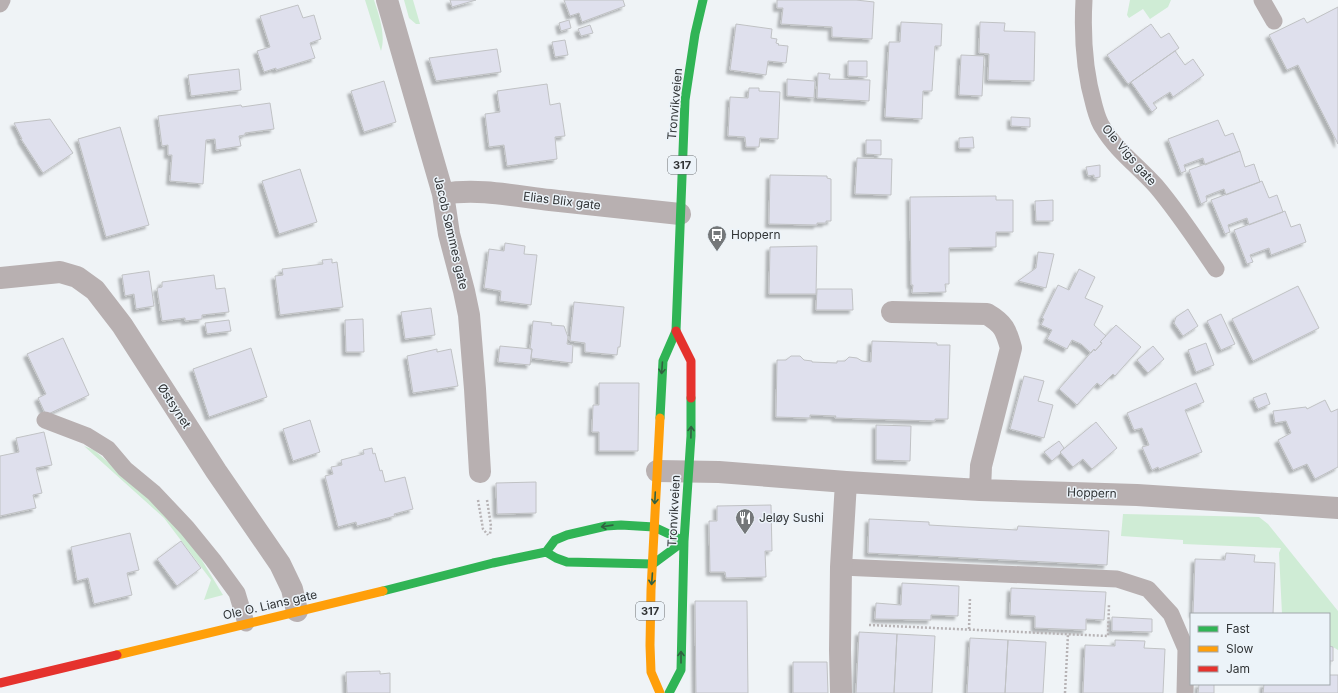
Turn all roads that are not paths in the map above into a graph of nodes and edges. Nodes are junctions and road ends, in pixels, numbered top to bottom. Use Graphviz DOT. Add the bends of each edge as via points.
graph roads {
  1 [pos="2,0"];
  2 [pos="387,0"];
  3 [pos="703,0"];
  4 [pos="1084,0"];
  5 [pos="1262,0"];
  6 [pos="0,4"];
  7 [pos="1274,21"];
  8 [pos="444,194"];
  9 [pos="680,214"];
  10 [pos="1216,269"];
  11 [pos="0,278"];
  12 [pos="892,312"];
  13 [pos="676,332"];
  14 [pos="44,420"];
  15 [pos="657,471"];
  16 [pos="689,471"];
  17 [pos="480,472"];
  18 [pos="846,482"];
  19 [pos="980,490"];
  20 [pos="1338,508"];
  21 [pos="654,526"];
  22 [pos="684,541"];
  23 [pos="546,552"];
  24 [pos="653,564"];
  25 [pos="841,567"];
  26 [pos="297,611"];
  27 [pos="246,623"];
  28 [pos="0,683"];
  29 [pos="660,693"];
  30 [pos="669,693"];
  31 [pos="841,693"];
  32 [pos="1185,693"];
  1 -- 6 [label="lane"];
  2 -- 8 [label="street, Jacob Sømmes gate"];
  3 -- 9 [label="main road, Tronvikveien / 317" via="685,100"];
  4 -- 10 [label="lane, Ole Vigs gate" via="1085,68 1102,127 1156,186"];
  5 -- 7 [label="lane"];
  8 -- 9 [label="street, Elias Blix gate" via="493,193"];
  8 -- 17 [label="street, Jacob Sømmes gate" via="449,234 469,315"];
  9 -- 13 [label="main road, Tronvikveien / 317"];
  11 -- 26 [label="street, Østsynet" via="60,272 77,277 95,290 122,325 216,472 280,564 292,589"];
  12 -- 19 [label="street" via="987,314 997,320 1006,332 1011,348 981,466"];
  13 -- 15 [label="main road, Tronvikveien / 317, one-way" via="663,361"];
  16 -- 13 [label="main road, Tronvikveien / 317, one-way" via="691,360"];
  14 -- 27 [label="lane" via="87,436 108,449 154,493 187,528 237,593"];
  15 -- 16 [label="street, Hoppern"];
  15 -- 21 [label="main road, Tronvikveien / 317, one-way"];
  16 -- 18 [label="street, Hoppern"];
  16 -- 22 [label="main road, Tronvikveien / 317"];
  18 -- 19 [label="street, Hoppern"];
  18 -- 25 [label="street"];
  19 -- 20 [label="street, Hoppern" via="1137,495"];
  21 -- 22 [label="main road"];
  21 -- 23 [label="main road, one-way" via="606,526 567,535 556,540"];
  21 -- 24 [label="main road, Tronvikveien / 317"];
  22 -- 24 [label="main road"];
  30 -- 22 [label="main road, Tronvikveien / 317, one-way" via="681,670"];
  23 -- 24 [label="main road" via="567,562"];
  23 -- 26 [label="main road, Ole O. Lians gate"];
  24 -- 29 [label="main road, Tronvikveien / 317, one-way" via="651,672"];
  25 -- 31 [label="street"];
  25 -- 32 [label="lane" via="1117,579 1148,589 1171,614 1186,649"];
  26 -- 27 [label="main road, Ole O. Lians gate"];
  27 -- 28 [label="main road, Ole O. Lians gate"];
}
